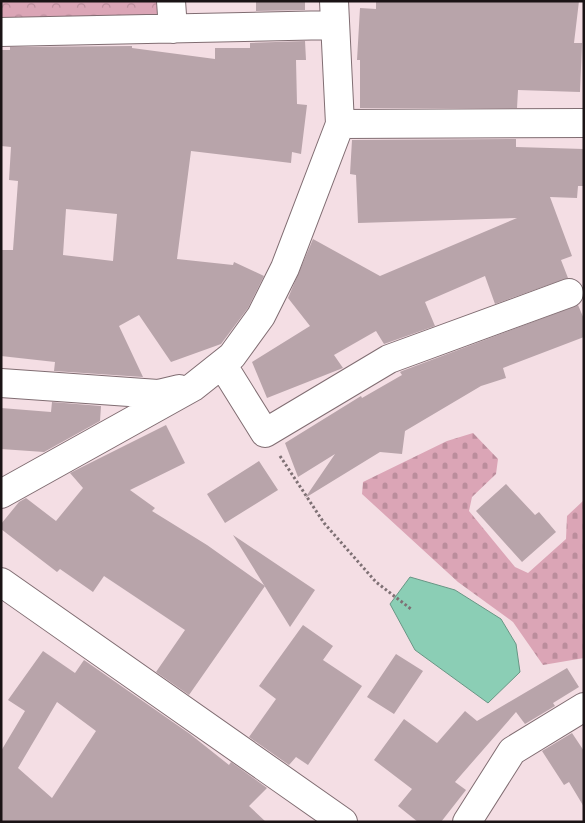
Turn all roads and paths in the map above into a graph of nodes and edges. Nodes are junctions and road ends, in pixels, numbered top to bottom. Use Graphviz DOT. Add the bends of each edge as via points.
graph roads {
  1 [pos="172,1"];
  2 [pos="334,13"];
  3 [pos="173,28"];
  4 [pos="1,32"];
  5 [pos="584,123"];
  6 [pos="340,124"];
  7 [pos="569,292"];
  8 [pos="222,364"];
  9 [pos="1,383"];
  10 [pos="193,387"];
  11 [pos="265,433"];
  12 [pos="1,494"];
  13 [pos="1,582"];
  14 [pos="411,609"];
  15 [pos="584,707"];
  16 [pos="343,822"];
  17 [pos="467,822"];
  1 -- 3 [label="street"];
  2 -- 3 [label="street"];
  2 -- 6 [label="street"];
  3 -- 4 [label="street"];
  5 -- 6 [label="street"];
  6 -- 8 [label="street" via="284,268 261,316 232,356"];
  7 -- 11 [label="street" via="389,358"];
  8 -- 10 [label="street"];
  8 -- 11 [label="street"];
  9 -- 10 [label="street" via="158,394"];
  10 -- 12 [label="street"];
  11 -- 14 [label="path" via="324,523 376,582"];
  13 -- 16 [label="street"];
  15 -- 17 [label="street" via="512,751"];
}
